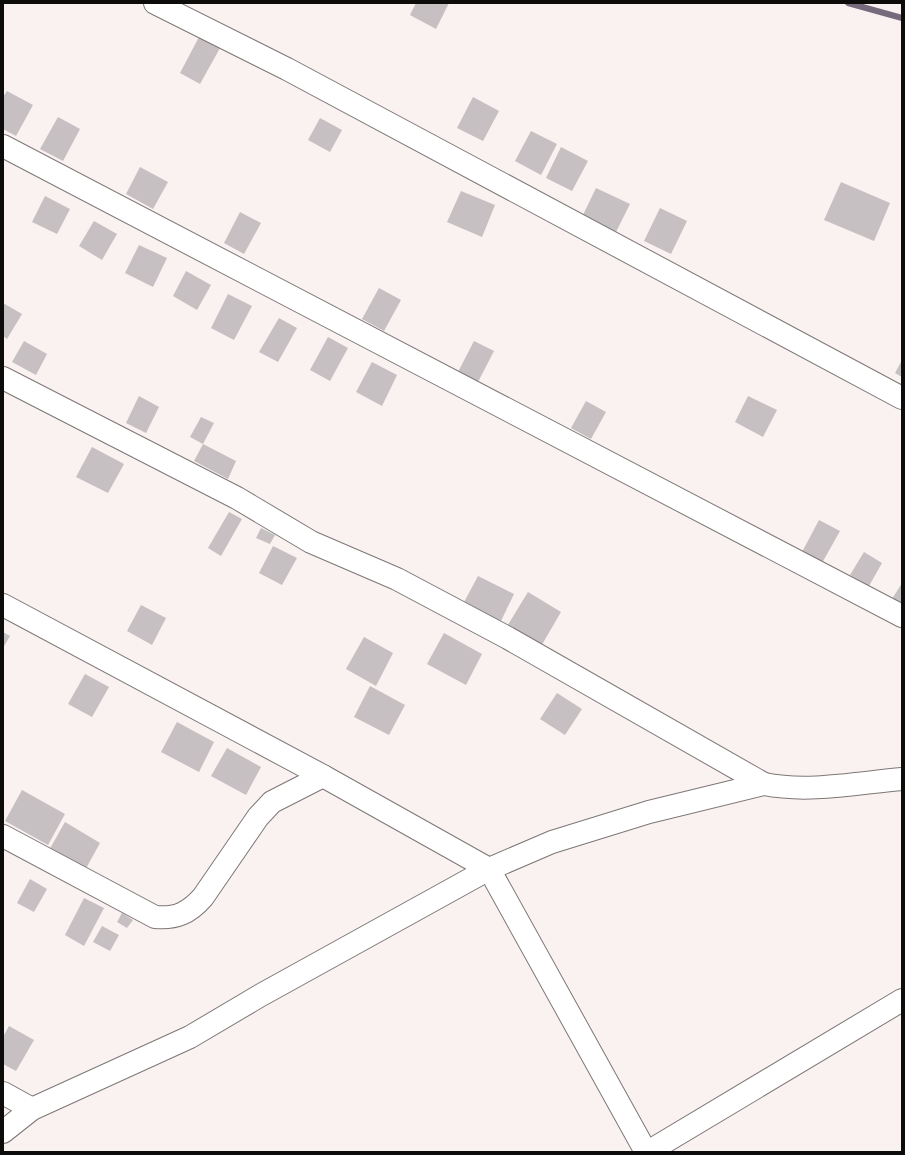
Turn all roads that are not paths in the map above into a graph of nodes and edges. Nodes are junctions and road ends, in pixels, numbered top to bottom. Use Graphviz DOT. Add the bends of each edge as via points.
graph roads {
  1 [pos="155,3"];
  2 [pos="3,146"];
  3 [pos="3,378"];
  4 [pos="902,398"];
  5 [pos="3,605"];
  6 [pos="902,616"];
  7 [pos="323,776"];
  8 [pos="902,779"];
  9 [pos="764,784"];
  10 [pos="3,836"];
  11 [pos="489,869"];
  12 [pos="902,1000"];
  13 [pos="3,1092"];
  14 [pos="32,1109"];
  15 [pos="3,1132"];
  16 [pos="647,1152"];
  1 -- 4 [label="street" via="301,76"];
  2 -- 6 [label="street"];
  3 -- 9 [label="street" via="237,498 311,542 397,579 508,638"];
  5 -- 7 [label="street"];
  7 -- 10 [label="street" via="272,802 258,817 203,897 182,915 168,918 155,917"];
  7 -- 11 [label="street"];
  8 -- 9 [label="street" via="782,788"];
  9 -- 11 [label="street" via="649,812 552,842"];
  11 -- 14 [label="street" via="190,1037"];
  11 -- 16 [label="street"];
  12 -- 16 [label="street"];
  13 -- 14 [label="street"];
  14 -- 15 [label="street"];
}
